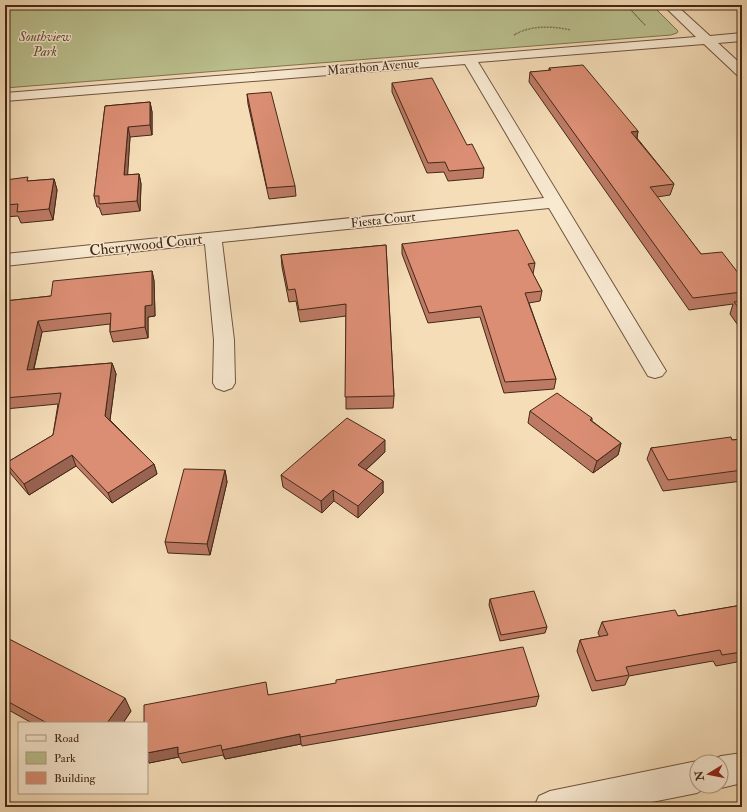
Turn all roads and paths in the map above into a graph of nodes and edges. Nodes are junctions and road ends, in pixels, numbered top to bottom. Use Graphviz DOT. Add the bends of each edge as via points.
graph roads {
  1 [pos="626,5"];
  2 [pos="669,5"];
  3 [pos="646,26"];
  4 [pos="577,32"];
  5 [pos="512,37"];
  6 [pos="742,38"];
  7 [pos="707,40"];
  8 [pos="470,60"];
  9 [pos="742,72"];
  10 [pos="5,97"];
  11 [pos="554,202"];
  12 [pos="213,238"];
  13 [pos="5,260"];
  14 [pos="656,371"];
  15 [pos="224,383"];
  16 [pos="742,768"];
  17 [pos="729,770"];
  18 [pos="689,779"];
  19 [pos="550,807"];
  1 -- 3 [label="path"];
  2 -- 7 [label="street"];
  4 -- 5 [label="path" via="549,28 524,30"];
  6 -- 7 [label="street, Marathon Avenue"];
  7 -- 8 [label="street, Marathon Avenue"];
  7 -- 9 [label="street"];
  8 -- 10 [label="street, Marathon Avenue"];
  8 -- 11 [label="street"];
  11 -- 12 [label="street, Fiesta Court"];
  11 -- 14 [label="street"];
  12 -- 13 [label="street, Cherrywood Court"];
  12 -- 15 [label="street, Cherrywood Court" via="224,340"];
  16 -- 17 [label="street"];
  18 -- 19 [label="street"];
}
